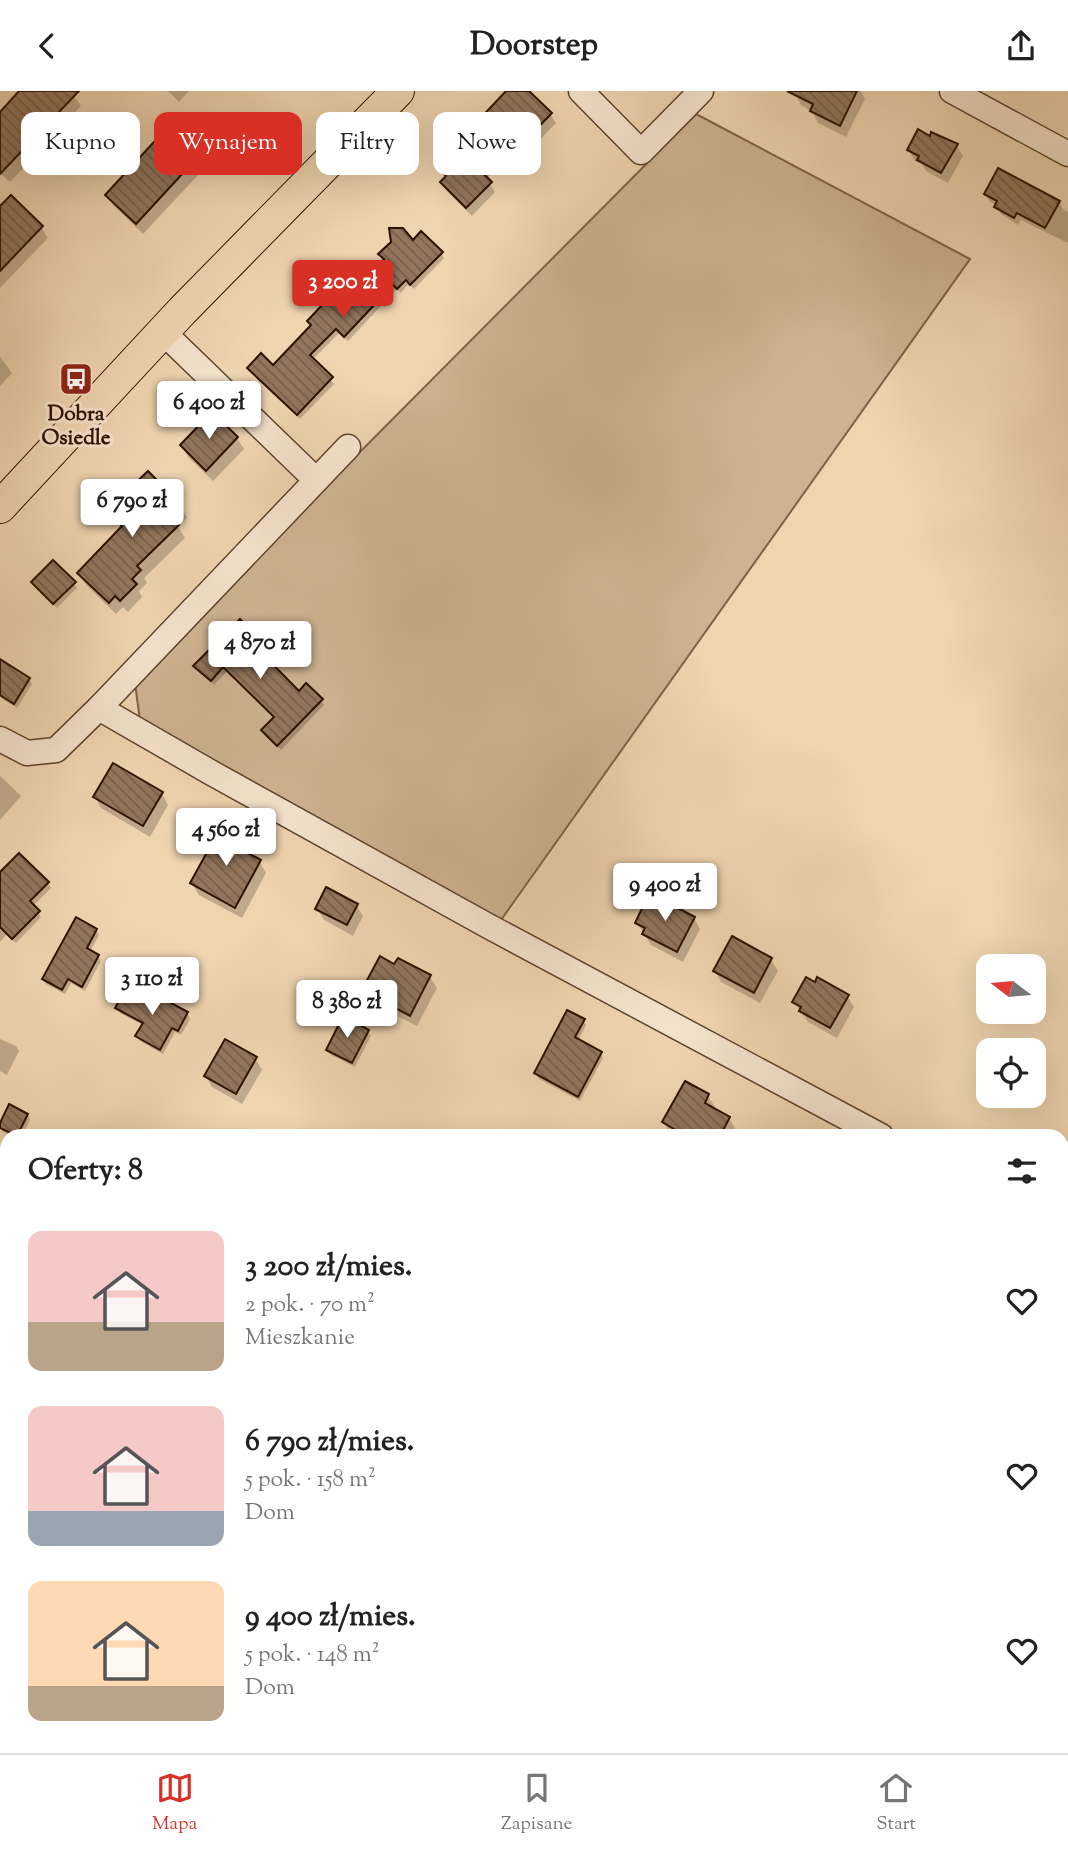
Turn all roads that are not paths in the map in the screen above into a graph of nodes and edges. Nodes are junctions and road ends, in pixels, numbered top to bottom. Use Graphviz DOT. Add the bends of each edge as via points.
graph roads {
  1 [pos="398,91"];
  2 [pos="581,91"];
  3 [pos="701,91"];
  4 [pos="952,91"];
  5 [pos="1068,154"];
  6 [pos="163,332"];
  7 [pos="348,447"];
  8 [pos="316,480"];
  9 [pos="0,507"];
  10 [pos="99,708"];
  11 [pos="0,739"];
  12 [pos="868,1129"];
  1 -- 6 [label="main road"];
  2 -- 3 [label="street" via="641,152"];
  4 -- 5 [label="street"];
  6 -- 8 [label="street"];
  6 -- 9 [label="main road"];
  7 -- 8 [label="street"];
  8 -- 10 [label="street"];
  10 -- 11 [label="street" via="56,750 27,753"];
  10 -- 12 [label="street"];
}
